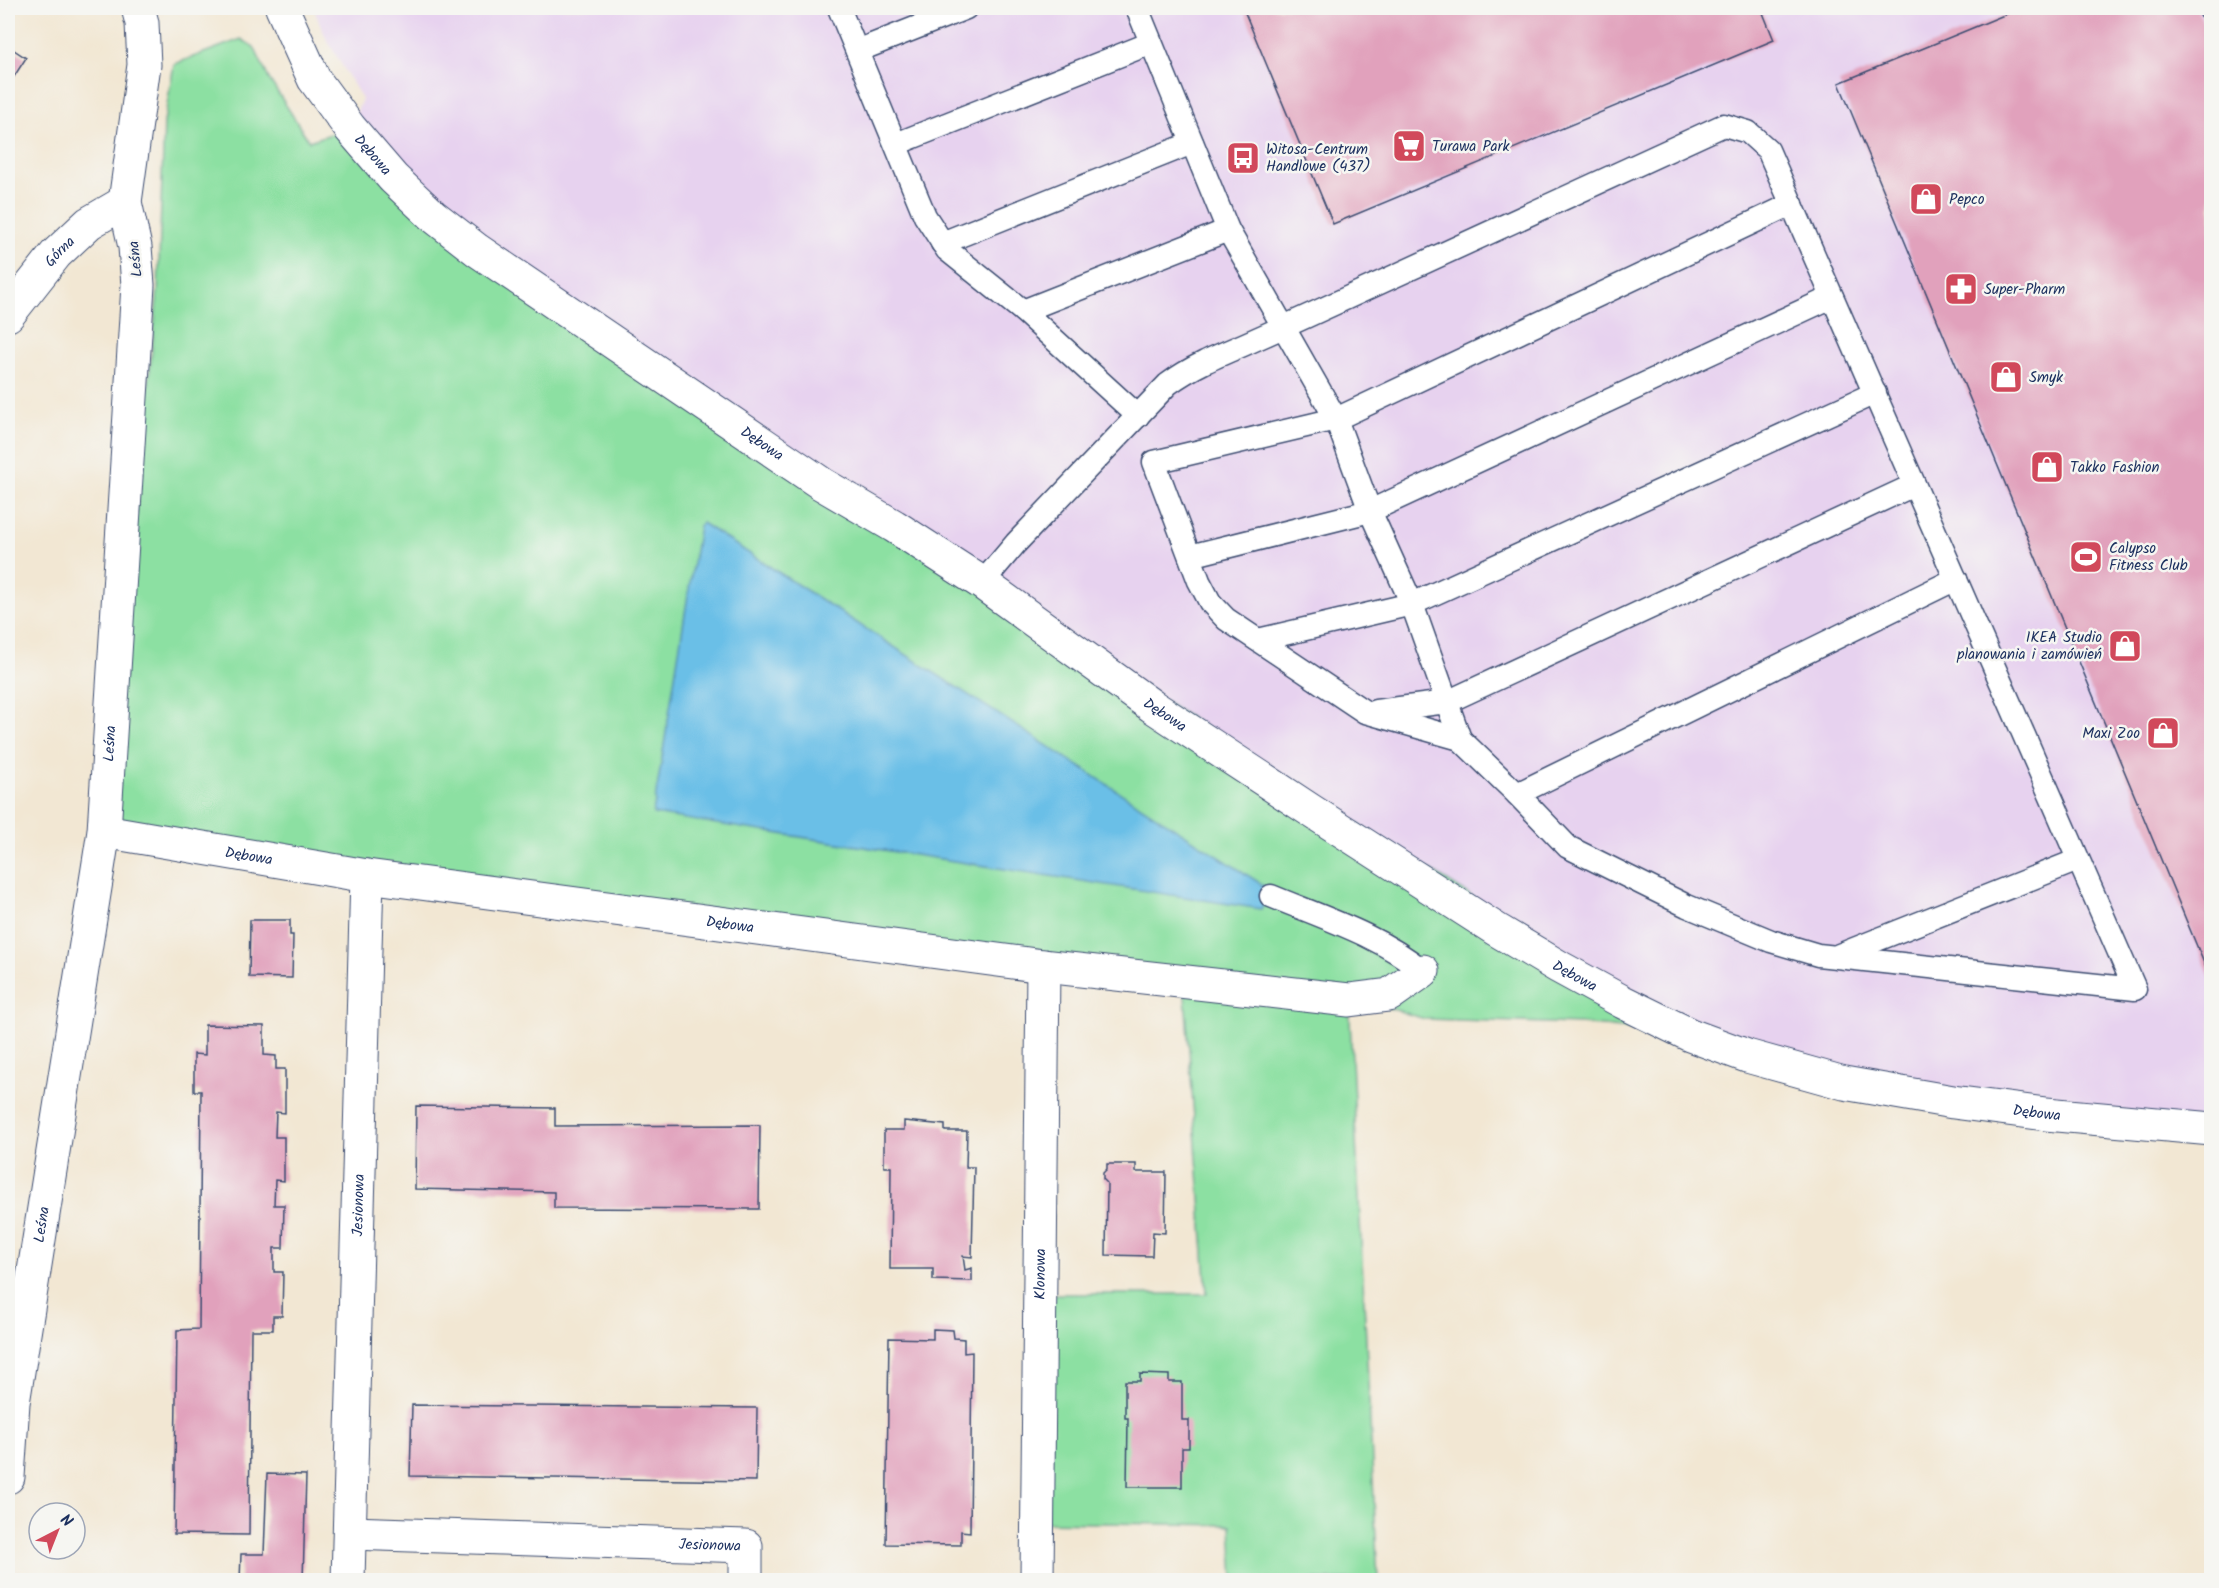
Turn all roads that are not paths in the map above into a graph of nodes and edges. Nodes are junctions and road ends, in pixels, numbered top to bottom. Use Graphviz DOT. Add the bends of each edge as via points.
graph roads {
  1 [pos="138,8"];
  2 [pos="282,8"];
  3 [pos="839,8"];
  4 [pos="966,8"];
  5 [pos="1137,8"];
  6 [pos="1151,43"];
  7 [pos="857,51"];
  8 [pos="1192,143"];
  9 [pos="896,144"];
  10 [pos="125,202"];
  11 [pos="1792,204"];
  12 [pos="1228,230"];
  13 [pos="942,243"];
  14 [pos="1832,297"];
  15 [pos="1023,311"];
  16 [pos="8,315"];
  17 [pos="1283,327"];
  18 [pos="1875,393"];
  19 [pos="1138,416"];
  20 [pos="1336,419"];
  21 [pos="1914,485"];
  22 [pos="1370,511"];
  23 [pos="1190,556"];
  24 [pos="1956,579"];
  25 [pos="982,583"];
  26 [pos="1412,604"];
  27 [pos="1258,640"];
  28 [pos="1447,702"];
  29 [pos="1365,712"];
  30 [pos="1460,739"];
  31 [pos="1517,794"];
  32 [pos="104,831"];
  33 [pos="2078,860"];
  34 [pos="367,876"];
  35 [pos="1271,896"];
  36 [pos="1834,957"];
  37 [pos="1043,966"];
  38 [pos="1424,971"];
  39 [pos="2211,1129"];
  40 [pos="8,1477"];
  41 [pos="350,1533"];
  42 [pos="348,1581"];
  43 [pos="746,1581"];
  44 [pos="1036,1581"];
  1 -- 10 [label="street, Leśna" via="144,65"];
  2 -- 25 [label="street, Dębowa" via="314,80 386,170 432,215 544,297 822,484"];
  3 -- 7 [label="lane"];
  4 -- 7 [label="lane"];
  5 -- 6 [label="lane"];
  6 -- 8 [label="lane"];
  6 -- 9 [label="lane"];
  7 -- 9 [label="lane"];
  8 -- 12 [label="lane"];
  8 -- 13 [label="lane"];
  9 -- 13 [label="lane" via="926,216"];
  10 -- 16 [label="street, Górna" via="89,223 56,254"];
  10 -- 32 [label="street, Leśna" via="138,285"];
  11 -- 14 [label="lane"];
  11 -- 17 [label="lane" via="1768,150 1748,132 1724,124"];
  11 -- 20 [label="lane"];
  12 -- 15 [label="lane"];
  12 -- 17 [label="lane"];
  13 -- 15 [label="lane"];
  14 -- 18 [label="lane"];
  14 -- 22 [label="lane"];
  15 -- 19 [label="lane"];
  17 -- 19 [label="lane" via="1181,374"];
  17 -- 20 [label="lane"];
  18 -- 21 [label="lane"];
  18 -- 26 [label="lane"];
  19 -- 25 [label="lane"];
  20 -- 22 [label="lane"];
  20 -- 23 [label="lane" via="1154,462"];
  21 -- 24 [label="lane"];
  21 -- 28 [label="lane"];
  22 -- 23 [label="lane"];
  22 -- 26 [label="lane"];
  23 -- 27 [label="lane" via="1210,602 1226,619"];
  24 -- 31 [label="lane"];
  24 -- 33 [label="lane"];
  25 -- 39 [label="street, Dębowa" via="1152,706 1411,875 1559,967 1690,1035 1798,1072 1894,1093 2046,1114"];
  26 -- 27 [label="lane"];
  26 -- 28 [label="lane"];
  27 -- 29 [label="lane"];
  28 -- 29 [label="lane"];
  28 -- 30 [label="lane"];
  29 -- 30 [label="lane"];
  30 -- 31 [label="lane"];
  31 -- 36 [label="lane" via="1568,847 1688,906 1772,941"];
  32 -- 34 [label="street, Dębowa"];
  32 -- 40 [label="street, Leśna" via="13,1403"];
  33 -- 36 [label="lane"];
  33 -- 36 [label="lane" via="2134,989"];
  34 -- 37 [label="street, Dębowa"];
  34 -- 41 [label="street, Jesionowa"];
  35 -- 38 [label="lane" via="1380,941"];
  37 -- 38 [label="street, Dębowa" via="1349,1000 1389,995"];
  37 -- 44 [label="street, Klonowa"];
  41 -- 42 [label="street, Jesionowa"];
  41 -- 43 [label="street, Jesionowa" via="746,1546"];
}
